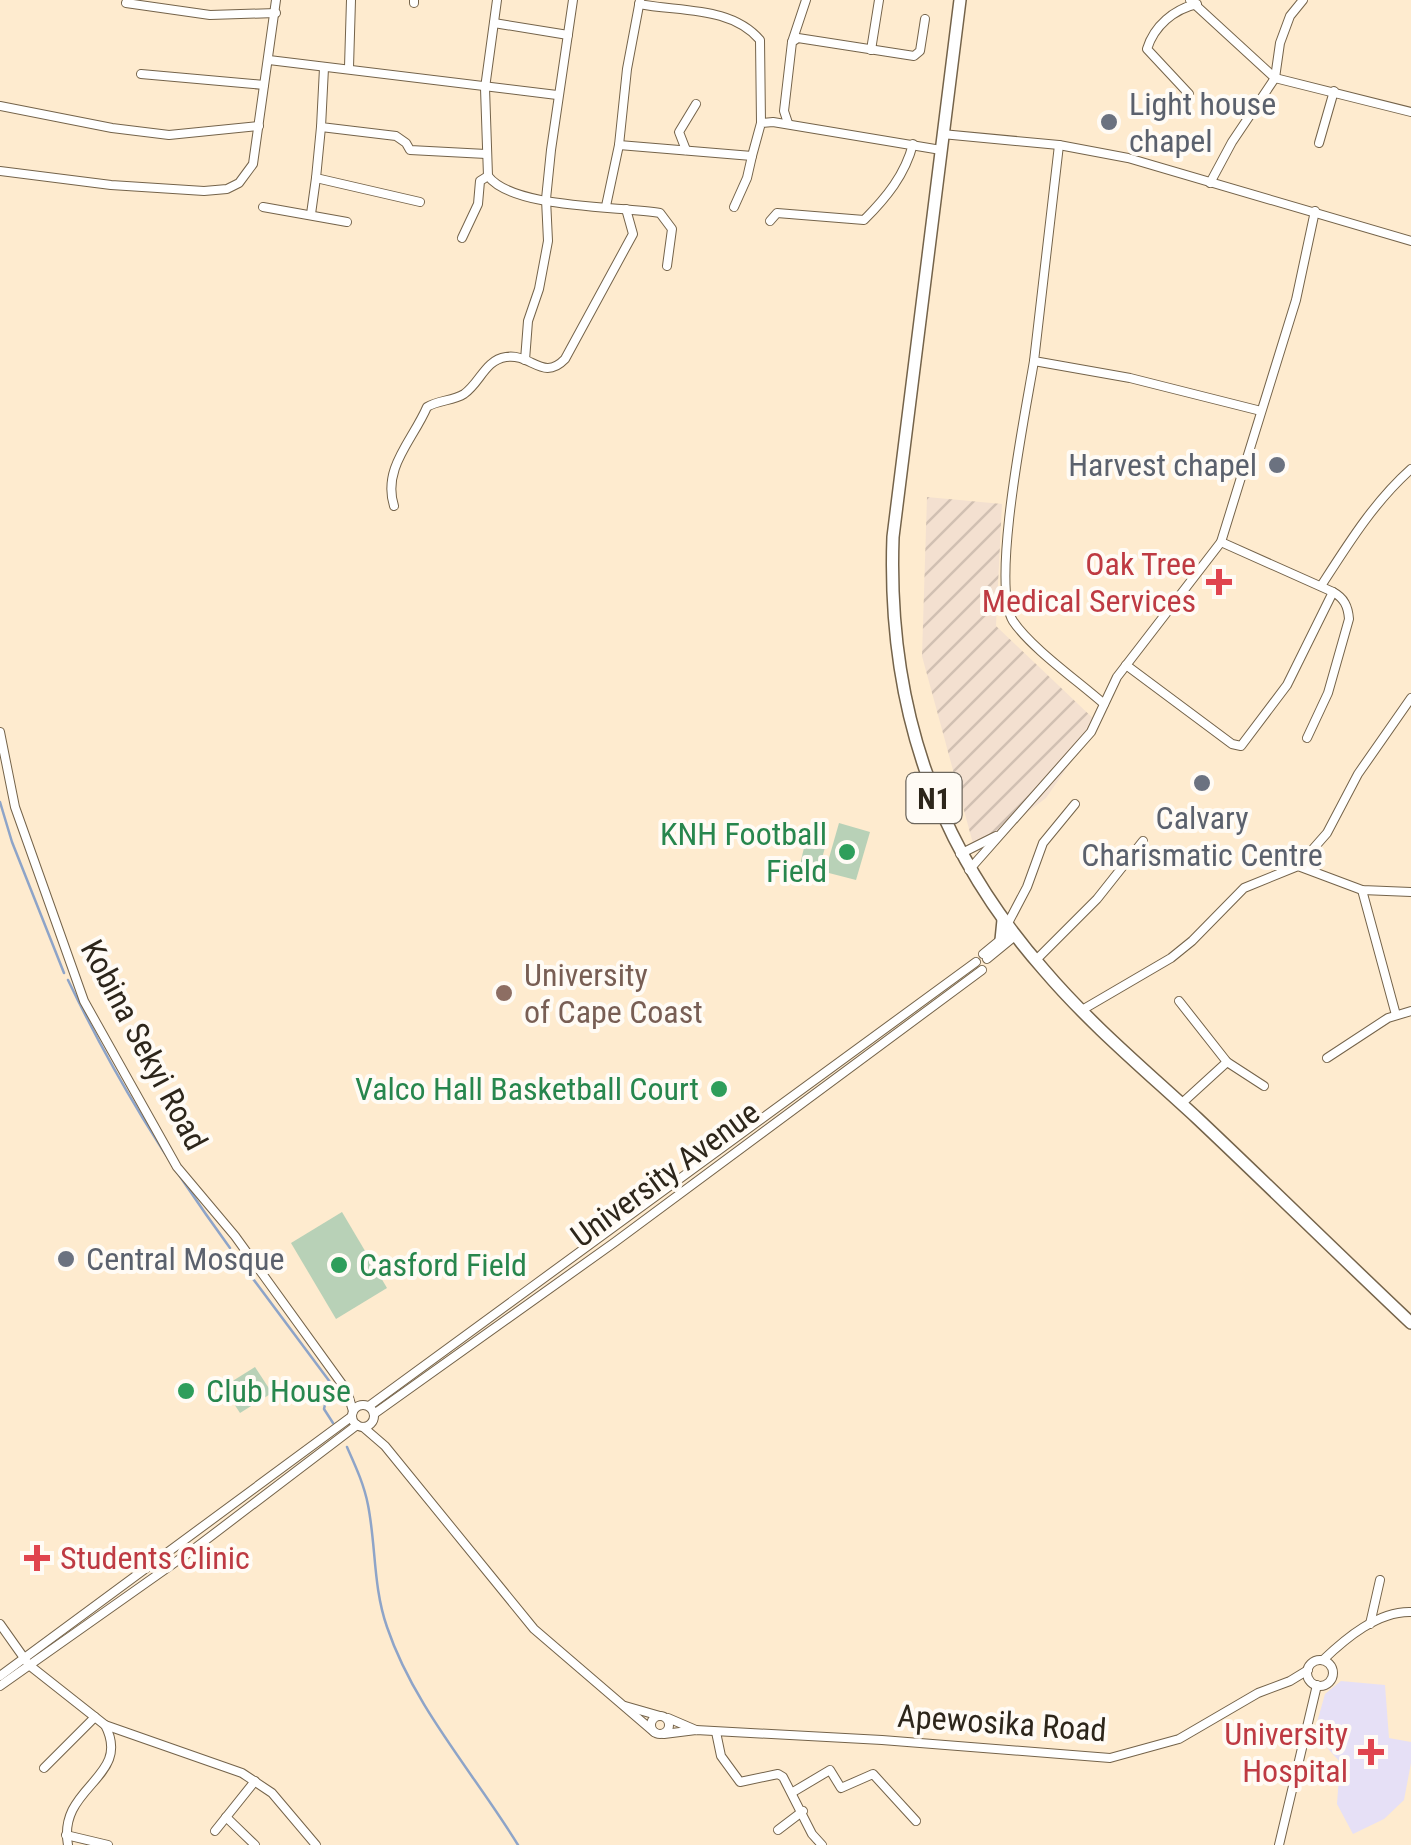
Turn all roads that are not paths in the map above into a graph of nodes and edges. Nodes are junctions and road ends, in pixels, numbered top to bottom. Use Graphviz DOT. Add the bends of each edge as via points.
graph roads {
  1 [pos="276,0"];
  2 [pos="351,0"];
  3 [pos="496,0"];
  4 [pos="573,0"];
  5 [pos="705,0"];
  6 [pos="806,0"];
  7 [pos="880,0"];
  8 [pos="960,0"];
  9 [pos="1303,0"];
  10 [pos="639,2"];
  11 [pos="1193,2"];
  12 [pos="126,4"];
  13 [pos="702,12"];
  14 [pos="276,13"];
  15 [pos="925,19"];
  16 [pos="494,23"];
  17 [pos="568,34"];
  18 [pos="792,42"];
  19 [pos="872,50"];
  20 [pos="269,60"];
  21 [pos="348,67"];
  22 [pos="324,68"];
  23 [pos="141,74"];
  24 [pos="1275,78"];
  25 [pos="264,85"];
  26 [pos="485,88"];
  27 [pos="1334,91"];
  28 [pos="1189,94"];
  29 [pos="557,95"];
  30 [pos="696,104"];
  31 [pos="0,106"];
  32 [pos="1411,112"];
  33 [pos="761,123"];
  34 [pos="788,124"];
  35 [pos="259,126"];
  36 [pos="321,127"];
  37 [pos="942,134"];
  38 [pos="1319,143"];
  39 [pos="913,144"];
  40 [pos="1058,144"];
  41 [pos="619,146"];
  42 [pos="686,150"];
  43 [pos="941,150"];
  44 [pos="486,154"];
  45 [pos="752,156"];
  46 [pos="1,174"];
  47 [pos="488,176"];
  48 [pos="316,178"];
  49 [pos="1210,183"];
  50 [pos="546,200"];
  51 [pos="420,202"];
  52 [pos="606,206"];
  53 [pos="263,207"];
  54 [pos="734,207"];
  55 [pos="626,209"];
  56 [pos="1314,211"];
  57 [pos="311,214"];
  58 [pos="770,221"];
  59 [pos="347,222"];
  60 [pos="462,238"];
  61 [pos="1411,241"];
  62 [pos="668,266"];
  63 [pos="525,360"];
  64 [pos="1034,361"];
  65 [pos="1260,411"];
  66 [pos="1411,470"];
  67 [pos="394,506"];
  68 [pos="1221,542"];
  69 [pos="1322,586"];
  70 [pos="1333,592"];
  71 [pos="1126,665"];
  72 [pos="1411,698"];
  73 [pos="1104,704"];
  74 [pos="0,732"];
  75 [pos="1307,738"];
  76 [pos="1075,804"];
  77 [pos="996,836"];
  78 [pos="1143,841"];
  79 [pos="960,854"];
  80 [pos="1298,866"];
  81 [pos="969,870"];
  82 [pos="1362,890"];
  83 [pos="1411,892"];
  84 [pos="1007,933"];
  85 [pos="986,956"];
  86 [pos="1036,961"];
  87 [pos="979,966"];
  88 [pos="1179,1002"];
  89 [pos="1082,1010"];
  90 [pos="1411,1011"];
  91 [pos="1396,1015"];
  92 [pos="1327,1058"];
  93 [pos="1227,1062"];
  94 [pos="1264,1086"];
  95 [pos="1181,1104"];
  96 [pos="1411,1323"];
  97 [pos="362,1416"];
  98 [pos="1380,1580"];
  99 [pos="1411,1612"];
  100 [pos="0,1624"];
  101 [pos="1370,1624"];
  102 [pos="1323,1660"];
  103 [pos="26,1661"];
  104 [pos="0,1676"];
  105 [pos="1311,1678"];
  106 [pos="0,1686"];
  107 [pos="621,1704"];
  108 [pos="663,1716"];
  109 [pos="95,1717"];
  110 [pos="105,1725"];
  111 [pos="696,1730"];
  112 [pos="716,1732"];
  113 [pos="659,1733"];
  114 [pos="44,1768"];
  115 [pos="255,1781"];
  116 [pos="793,1792"];
  117 [pos="803,1811"];
  118 [pos="226,1817"];
  119 [pos="916,1821"];
  120 [pos="778,1830"];
  121 [pos="214,1831"];
  122 [pos="67,1840"];
  123 [pos="108,1845"];
  124 [pos="255,1845"];
  125 [pos="316,1845"];
  126 [pos="822,1845"];
  127 [pos="1279,1845"];
  1 -- 14 [label="street"];
  2 -- 21 [label="street"];
  3 -- 16 [label="street"];
  4 -- 17 [label="street"];
  5 -- 13 [label="street"];
  6 -- 18 [label="street"];
  7 -- 19 [label="street"];
  8 -- 37 [label="highway, N1"];
  9 -- 24 [label="street" via="1280,43"];
  10 -- 13 [label="street"];
  10 -- 41 [label="street"];
  11 -- 24 [label="street"];
  11 -- 28 [label="street" via="1174,11 1147,49"];
  12 -- 14 [label="street" via="210,15"];
  13 -- 33 [label="street" via="740,22 760,40"];
  14 -- 20 [label="street"];
  15 -- 19 [label="street" via="914,56"];
  16 -- 17 [label="street"];
  16 -- 26 [label="street"];
  17 -- 29 [label="street"];
  18 -- 19 [label="street"];
  18 -- 34 [label="street"];
  20 -- 22 [label="street"];
  20 -- 25 [label="street"];
  21 -- 22 [label="street"];
  21 -- 26 [label="street"];
  22 -- 36 [label="street"];
  23 -- 25 [label="street"];
  24 -- 27 [label="street"];
  24 -- 49 [label="street"];
  25 -- 35 [label="street"];
  26 -- 29 [label="street"];
  26 -- 44 [label="street"];
  27 -- 32 [label="street"];
  27 -- 38 [label="street"];
  29 -- 50 [label="street"];
  30 -- 42 [label="street" via="680,132"];
  31 -- 35 [label="street" via="170,135"];
  33 -- 34 [label="street"];
  33 -- 45 [label="street"];
  34 -- 39 [label="street"];
  35 -- 46 [label="street" via="253,164 227,189"];
  36 -- 44 [label="street" via="396,136 410,150"];
  36 -- 48 [label="street"];
  37 -- 40 [label="street"];
  37 -- 43 [label="highway, N1"];
  39 -- 43 [label="street"];
  39 -- 58 [label="street" via="895,184 864,220 778,213"];
  40 -- 49 [label="street"];
  40 -- 64 [label="street"];
  41 -- 42 [label="street"];
  41 -- 52 [label="street"];
  42 -- 45 [label="street"];
  43 -- 79 [label="highway, N1" via="896,499 892,605 909,720"];
  44 -- 47 [label="street"];
  45 -- 54 [label="street"];
  47 -- 50 [label="street" via="505,190"];
  47 -- 60 [label="street" via="480,181 478,204"];
  48 -- 51 [label="street"];
  48 -- 57 [label="street"];
  49 -- 56 [label="street"];
  50 -- 52 [label="street"];
  50 -- 63 [label="street" via="548,241"];
  52 -- 55 [label="street"];
  53 -- 57 [label="street"];
  55 -- 62 [label="street" via="668,220"];
  55 -- 63 [label="street" via="633,234 564,359 549,369"];
  56 -- 61 [label="street"];
  56 -- 65 [label="street" via="1303,274"];
  57 -- 59 [label="street"];
  63 -- 67 [label="street" via="502,357 462,395 426,407 392,472"];
  64 -- 65 [label="street"];
  64 -- 73 [label="street" via="1005,598 1022,632"];
  65 -- 68 [label="street"];
  66 -- 69 [label="street" via="1369,516"];
  68 -- 69 [label="street"];
  68 -- 71 [label="street"];
  69 -- 70 [label="street"];
  70 -- 71 [label="street" via="1288,684 1241,746"];
  70 -- 75 [label="street" via="1350,620"];
  71 -- 73 [label="street"];
  72 -- 80 [label="street" via="1327,832"];
  73 -- 77 [label="street" via="1084,740"];
  74 -- 97 [label="street, Kobina Sekyi Road" via="29,849 75,978 142,1107 178,1167"];
  76 -- 84 [label="street" via="1043,843"];
  77 -- 79 [label="street"];
  77 -- 81 [label="street"];
  78 -- 86 [label="street" via="1098,899"];
  79 -- 81 [label="highway, N1"];
  80 -- 82 [label="street"];
  80 -- 89 [label="street" via="1244,888 1171,958"];
  81 -- 84 [label="highway, N1"];
  82 -- 83 [label="street"];
  82 -- 91 [label="street"];
  84 -- 85 [label="street"];
  84 -- 86 [label="highway, N1"];
  86 -- 89 [label="highway, N1"];
  87 -- 97 [label="street, University Avenue" via="616,1242"];
  88 -- 93 [label="street"];
  89 -- 95 [label="highway, N1"];
  90 -- 91 [label="street"];
  91 -- 92 [label="street"];
  93 -- 94 [label="street"];
  93 -- 95 [label="street"];
  95 -- 96 [label="highway, N1"];
  97 -- 103 [label="street, University Avenue"];
  97 -- 107 [label="street, Apewosika Road" via="534,1629"];
  98 -- 101 [label="street"];
  99 -- 101 [label="street"];
  100 -- 103 [label="street"];
  101 -- 102 [label="street"];
  102 -- 105 [label="street" via="1312,1663"];
  102 -- 105 [label="street" via="1333,1676 1328,1683"];
  103 -- 104 [label="street, University Avenue"];
  103 -- 106 [label="street, University Avenue"];
  103 -- 109 [label="street"];
  105 -- 112 [label="street, Apewosika Road" via="1258,1693 1180,1738 1110,1758"];
  105 -- 127 [label="street"];
  107 -- 108 [label="street, Apewosika Road"];
  107 -- 113 [label="street, Apewosika Road"];
  108 -- 111 [label="street, Apewosika Road"];
  108 -- 113 [label="street" via="670,1725"];
  108 -- 113 [label="street" via="651,1722"];
  109 -- 110 [label="street"];
  109 -- 114 [label="street"];
  110 -- 115 [label="street"];
  110 -- 122 [label="street" via="109,1759 67,1816"];
  111 -- 112 [label="street, Apewosika Road"];
  111 -- 113 [label="street, Apewosika Road"];
  112 -- 116 [label="street" via="721,1756 740,1782 780,1775"];
  115 -- 118 [label="street"];
  115 -- 125 [label="street"];
  116 -- 117 [label="street"];
  116 -- 119 [label="street" via="830,1770 841,1788 873,1774"];
  117 -- 120 [label="street"];
  117 -- 126 [label="street"];
  118 -- 121 [label="street"];
  118 -- 124 [label="street"];
  122 -- 123 [label="street"];
}
